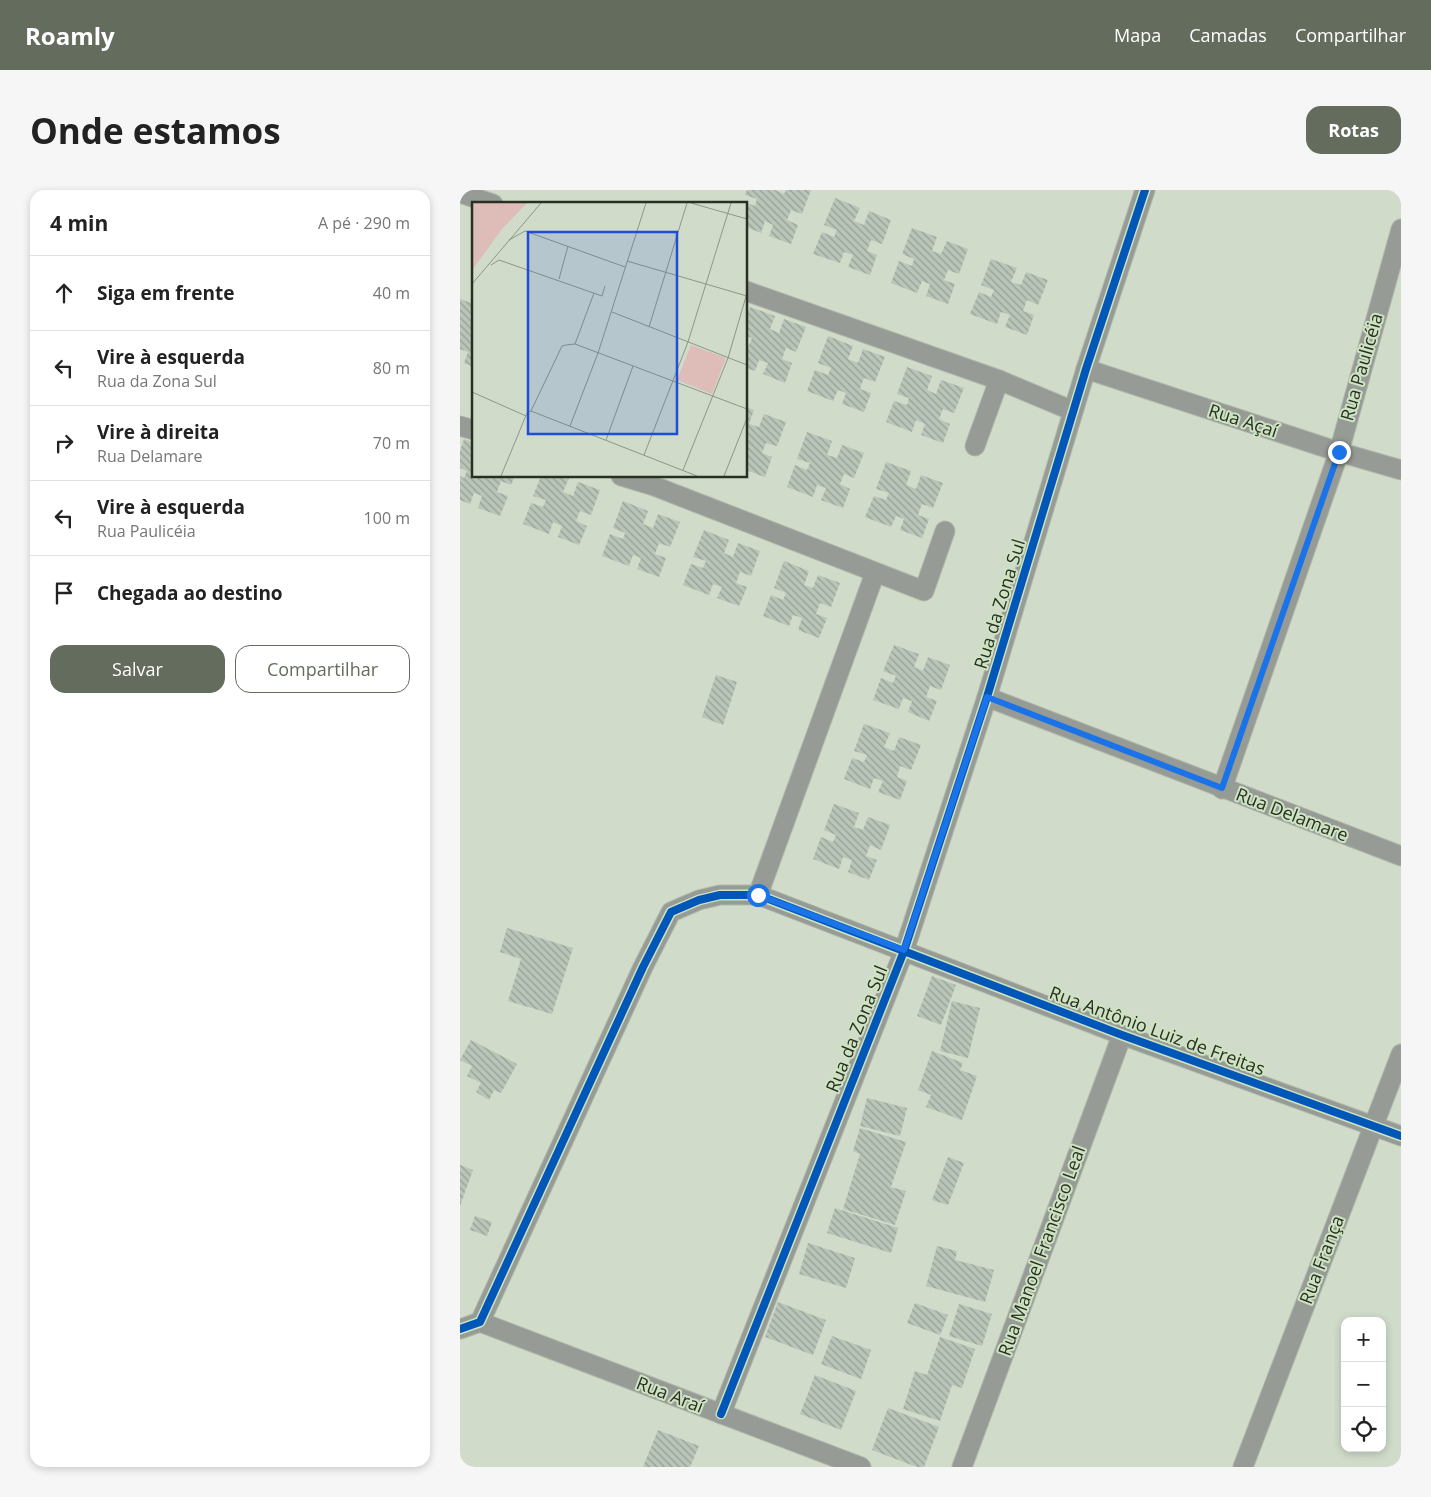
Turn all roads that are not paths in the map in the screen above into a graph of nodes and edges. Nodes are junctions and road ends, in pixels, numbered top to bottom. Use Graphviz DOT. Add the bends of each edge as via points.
graph roads {
  1 [pos="1145,190"];
  2 [pos="460,193"];
  3 [pos="487,202"];
  4 [pos="1401,229"];
  5 [pos="748,292"];
  6 [pos="1086,369"];
  7 [pos="1000,380"];
  8 [pos="1073,411"];
  9 [pos="975,446"];
  10 [pos="1339,452"];
  11 [pos="1401,470"];
  12 [pos="635,478"];
  13 [pos="655,481"];
  14 [pos="945,531"];
  15 [pos="875,573"];
  16 [pos="987,697"];
  17 [pos="1222,788"];
  18 [pos="1401,856"];
  19 [pos="758,895"];
  20 [pos="904,950"];
  21 [pos="1122,1035"];
  22 [pos="1401,1054"];
  23 [pos="1373,1126"];
  24 [pos="1401,1136"];
  25 [pos="480,1322"];
  26 [pos="460,1329"];
  27 [pos="721,1414"];
  28 [pos="860,1467"];
  29 [pos="962,1467"];
  30 [pos="1243,1467"];
  1 -- 6 [label="street, Rua da Zona Sul"];
  2 -- 3 [label="street"];
  4 -- 10 [label="street, Rua Paulicéia"];
  5 -- 7 [label="street"];
  6 -- 8 [label="street, Rua da Zona Sul"];
  6 -- 10 [label="street, Rua Açaí"];
  7 -- 8 [label="street"];
  7 -- 9 [label="street"];
  8 -- 16 [label="street, Rua da Zona Sul"];
  10 -- 11 [label="street, Rua Açaí"];
  10 -- 17 [label="street, Rua Paulicéia"];
  12 -- 13 [label="street"];
  13 -- 15 [label="street"];
  14 -- 15 [label="street" via="924,592"];
  15 -- 19 [label="street"];
  16 -- 17 [label="street, Rua Delamare"];
  16 -- 20 [label="street, Rua da Zona Sul"];
  17 -- 18 [label="street, Rua Delamare"];
  19 -- 20 [label="street, Rua Antônio Luiz de Freitas"];
  19 -- 25 [label="street" via="720,895 671,912"];
  20 -- 21 [label="street, Rua Antônio Luiz de Freitas"];
  20 -- 27 [label="street, Rua da Zona Sul"];
  21 -- 23 [label="street, Rua Antônio Luiz de Freitas"];
  21 -- 29 [label="street, Rua Manoel Francisco Leal"];
  22 -- 23 [label="street, Rua França"];
  23 -- 24 [label="street, Rua Antônio Luiz de Freitas"];
  23 -- 30 [label="street, Rua França"];
  25 -- 26 [label="street"];
  25 -- 27 [label="street, Rua Araí"];
  27 -- 28 [label="street, Rua Araí"];
}
